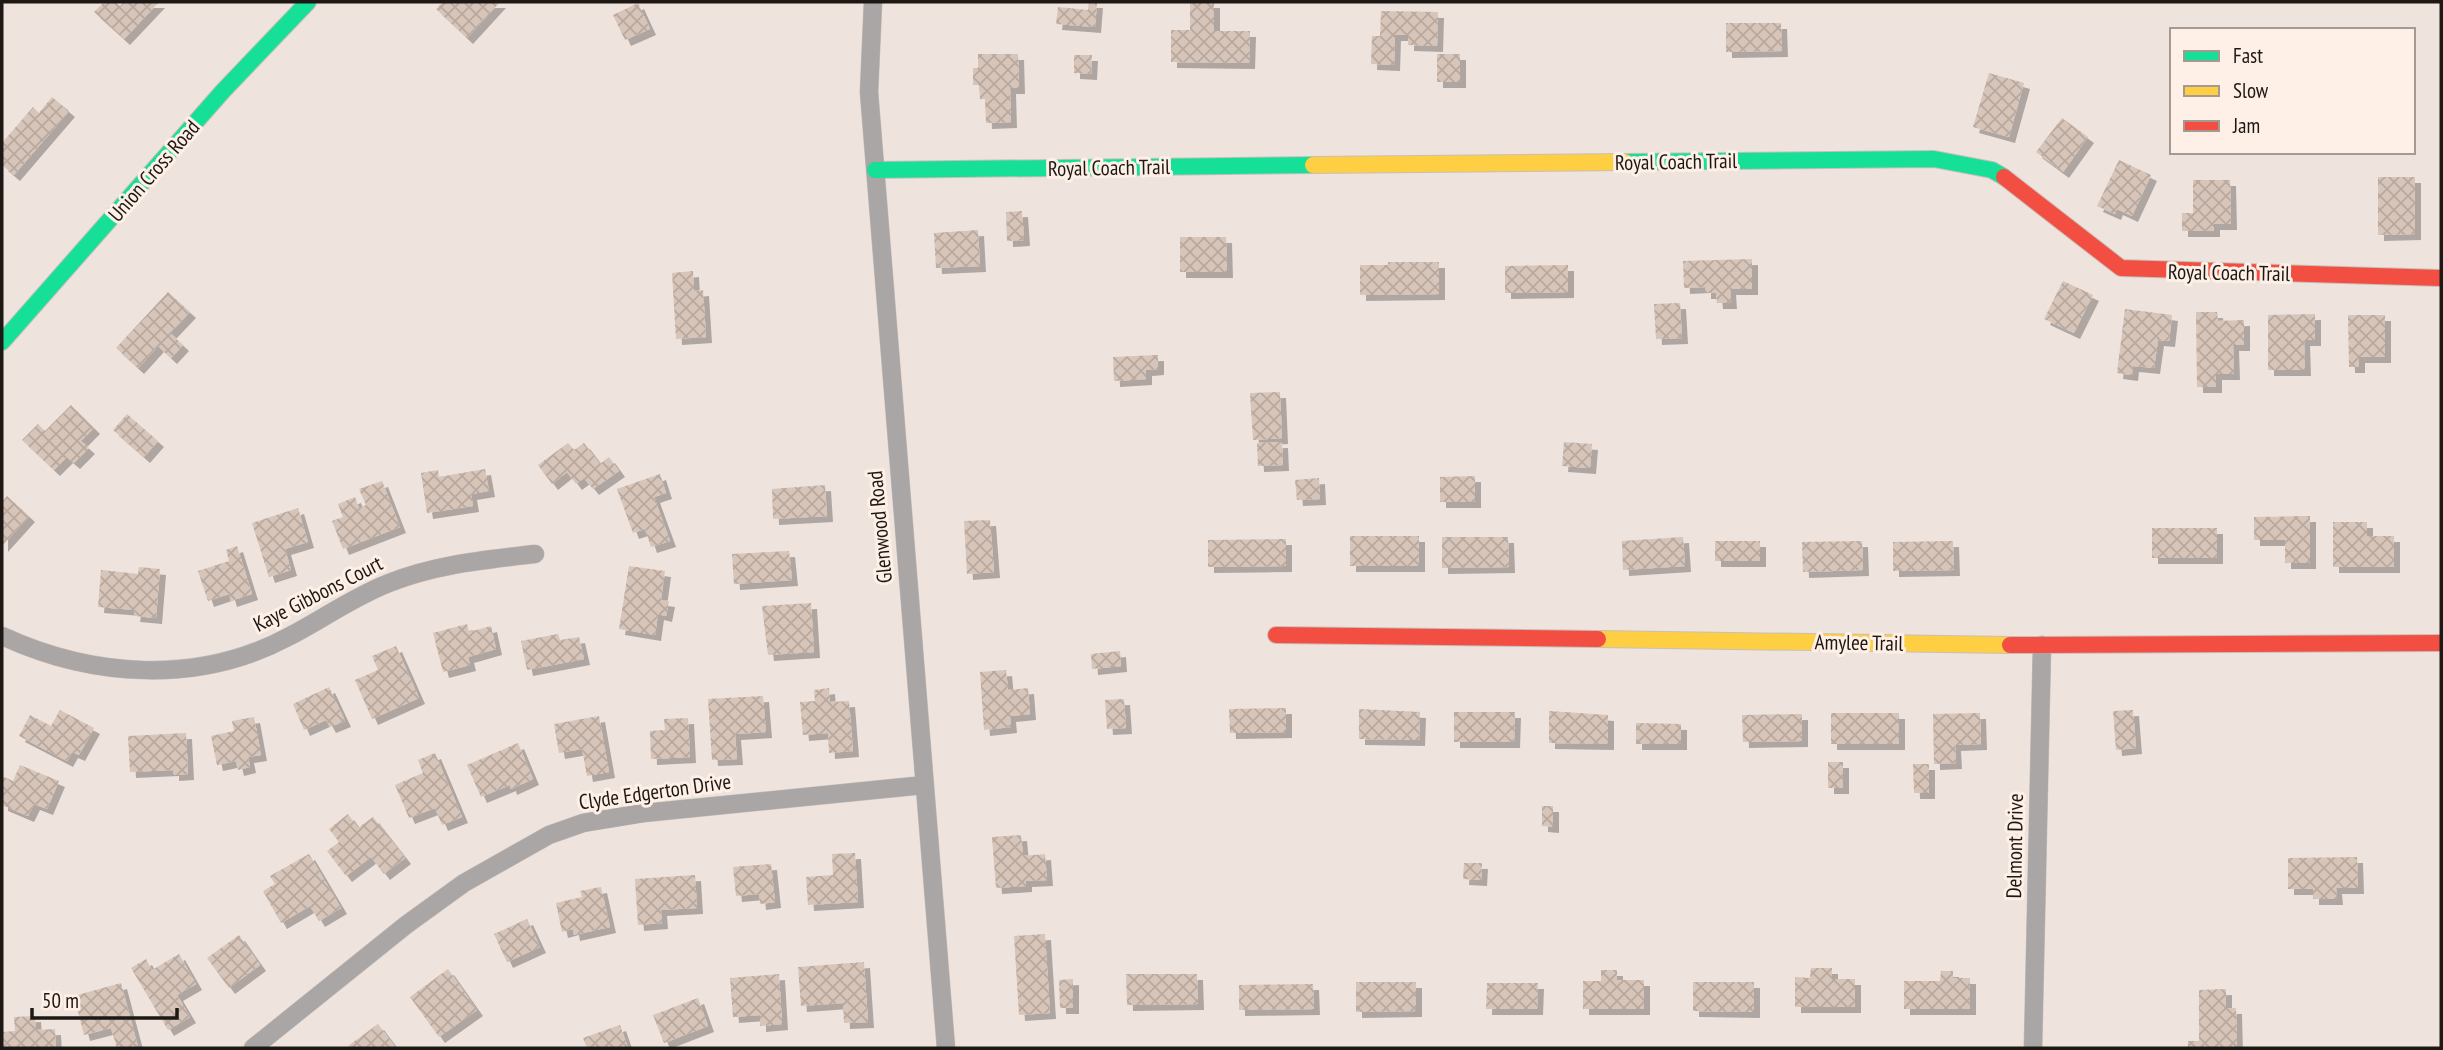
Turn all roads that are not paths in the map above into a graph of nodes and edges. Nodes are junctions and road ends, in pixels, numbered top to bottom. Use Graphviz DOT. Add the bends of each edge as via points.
graph roads {
  1 [pos="308,2"];
  2 [pos="873,2"];
  3 [pos="875,170"];
  4 [pos="2441,278"];
  5 [pos="2,342"];
  6 [pos="535,554"];
  7 [pos="1276,635"];
  8 [pos="5,643"];
  9 [pos="2441,643"];
  10 [pos="2042,645"];
  11 [pos="923,785"];
  12 [pos="253,1048"];
  13 [pos="946,1048"];
  14 [pos="2033,1048"];
  1 -- 5 [label="street, Union Cross Road" via="223,91"];
  2 -- 3 [label="street, Glenwood Road" via="869,92"];
  3 -- 4 [label="street, Royal Coach Trail" via="1934,159 1992,170 2018,184 2121,268"];
  3 -- 11 [label="street, Glenwood Road"];
  6 -- 8 [label="street, Kaye Gibbons Court" via="458,563 410,575 349,601 268,646 214,664 155,671 98,668"];
  7 -- 10 [label="street, Amylee Trail"];
  9 -- 10 [label="street, Amylee Trail"];
  10 -- 14 [label="street, Delmont Drive"];
  11 -- 12 [label="street, Clyde Edgerton Drive" via="644,813 583,823 549,835 464,883"];
  11 -- 13 [label="street, Glenwood Road"];
}
